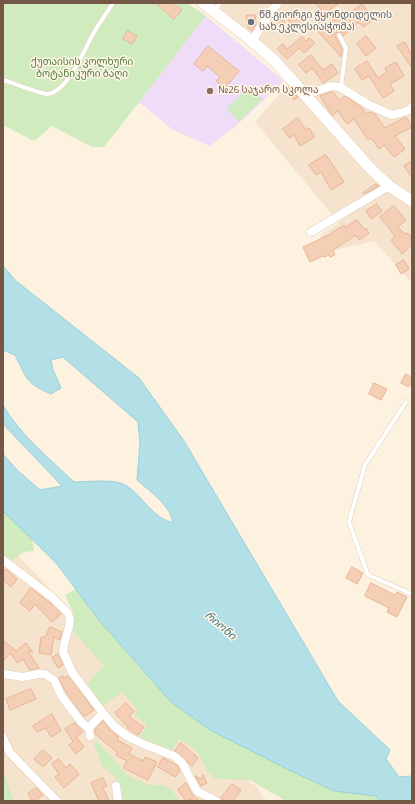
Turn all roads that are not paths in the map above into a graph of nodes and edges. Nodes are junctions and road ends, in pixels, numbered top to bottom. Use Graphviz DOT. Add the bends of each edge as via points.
graph roads {
  1 [pos="113,3"];
  2 [pos="203,3"];
  3 [pos="278,3"];
  4 [pos="217,7"];
  5 [pos="339,35"];
  6 [pos="252,41"];
  7 [pos="3,80"];
  8 [pos="340,87"];
  9 [pos="306,95"];
  10 [pos="412,107"];
  11 [pos="389,186"];
  12 [pos="412,200"];
  13 [pos="312,232"];
  14 [pos="406,402"];
  15 [pos="3,560"];
  16 [pos="412,594"];
  17 [pos="3,674"];
  18 [pos="103,713"];
  19 [pos="3,738"];
  20 [pos="116,786"];
  21 [pos="57,801"];
  22 [pos="118,801"];
  23 [pos="216,801"];
  1 -- 7 [label="lane" via="80,60 65,82 55,91 46,94"];
  2 -- 4 [label="main road"];
  3 -- 6 [label="street"];
  4 -- 6 [label="main road"];
  5 -- 8 [label="lane" via="346,48"];
  6 -- 9 [label="main road" via="274,60"];
  8 -- 9 [label="street" via="331,86"];
  8 -- 10 [label="street" via="369,105 392,115"];
  9 -- 11 [label="main road"];
  11 -- 12 [label="main road"];
  11 -- 13 [label="street"];
  14 -- 16 [label="lane" via="365,466 349,522 368,575"];
  15 -- 18 [label="street" via="53,598 68,613 70,620 63,652 72,672"];
  17 -- 18 [label="street" via="23,677 45,674 54,680 62,697 89,732"];
  18 -- 23 [label="street" via="114,726 128,736 174,756 182,763 197,790"];
  19 -- 21 [label="street" via="10,753"];
  20 -- 22 [label="street"];
}
